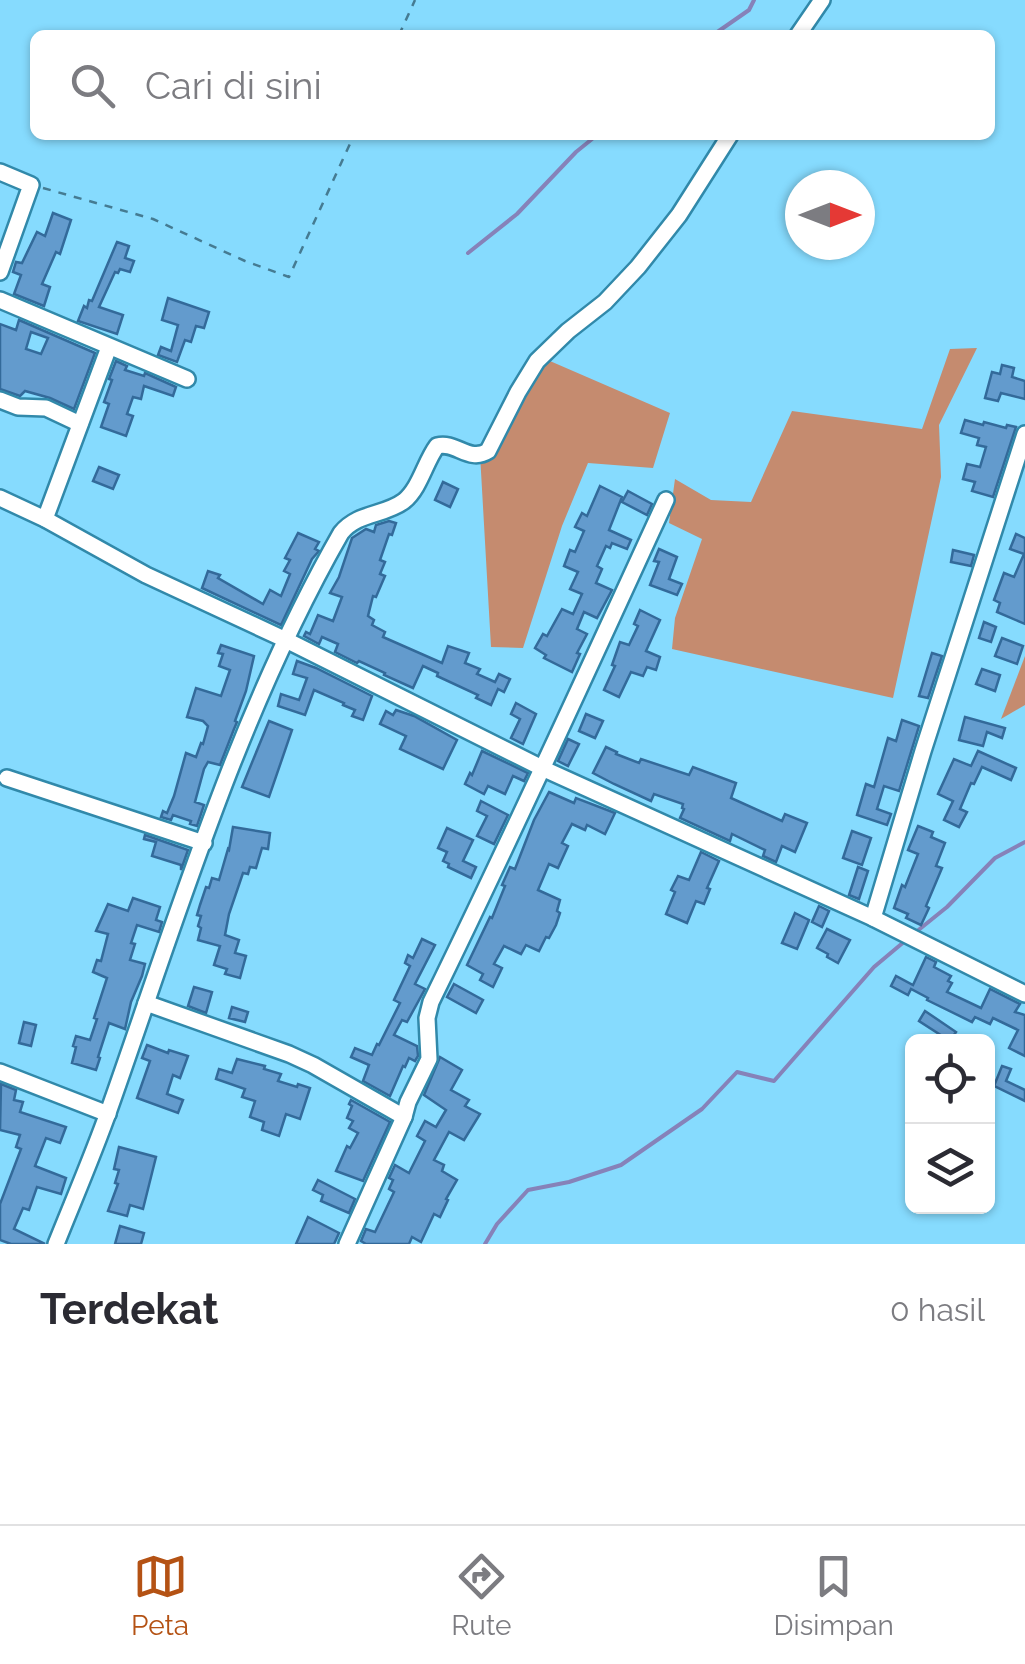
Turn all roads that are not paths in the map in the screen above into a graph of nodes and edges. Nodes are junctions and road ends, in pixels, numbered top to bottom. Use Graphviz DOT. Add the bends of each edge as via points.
graph roads {
  1 [pos="822,0"];
  2 [pos="801,30"];
  3 [pos="727,140"];
  4 [pos="0,172"];
  5 [pos="0,272"];
  6 [pos="0,300"];
  7 [pos="109,346"];
  8 [pos="187,379"];
  9 [pos="0,400"];
  10 [pos="80,424"];
  11 [pos="1024,439"];
  12 [pos="0,498"];
  13 [pos="666,500"];
  14 [pos="44,519"];
  15 [pos="286,640"];
  16 [pos="544,768"];
  17 [pos="6,778"];
  18 [pos="204,843"];
  19 [pos="873,918"];
  20 [pos="1025,994"];
  21 [pos="146,1002"];
  22 [pos="0,1072"];
  23 [pos="108,1114"];
  24 [pos="404,1117"];
  25 [pos="56,1244"];
  26 [pos="347,1244"];
  1 -- 2 [label="street"];
  3 -- 15 [label="street" via="650,253 537,362 488,451 472,456 437,446 405,500 353,520 340,532"];
  4 -- 5 [label="street" via="31,185"];
  6 -- 7 [label="street"];
  7 -- 8 [label="street"];
  7 -- 10 [label="street"];
  9 -- 10 [label="street" via="46,408"];
  10 -- 14 [label="street"];
  11 -- 19 [label="street"];
  12 -- 14 [label="street"];
  13 -- 16 [label="street"];
  14 -- 15 [label="street"];
  15 -- 16 [label="street"];
  15 -- 18 [label="street"];
  16 -- 19 [label="street"];
  16 -- 24 [label="street" via="431,1002 429,1060"];
  17 -- 18 [label="street"];
  18 -- 21 [label="street"];
  19 -- 20 [label="street"];
  21 -- 23 [label="street"];
  21 -- 24 [label="street" via="289,1054"];
  22 -- 23 [label="street"];
  23 -- 25 [label="street"];
  24 -- 26 [label="street"];
}
